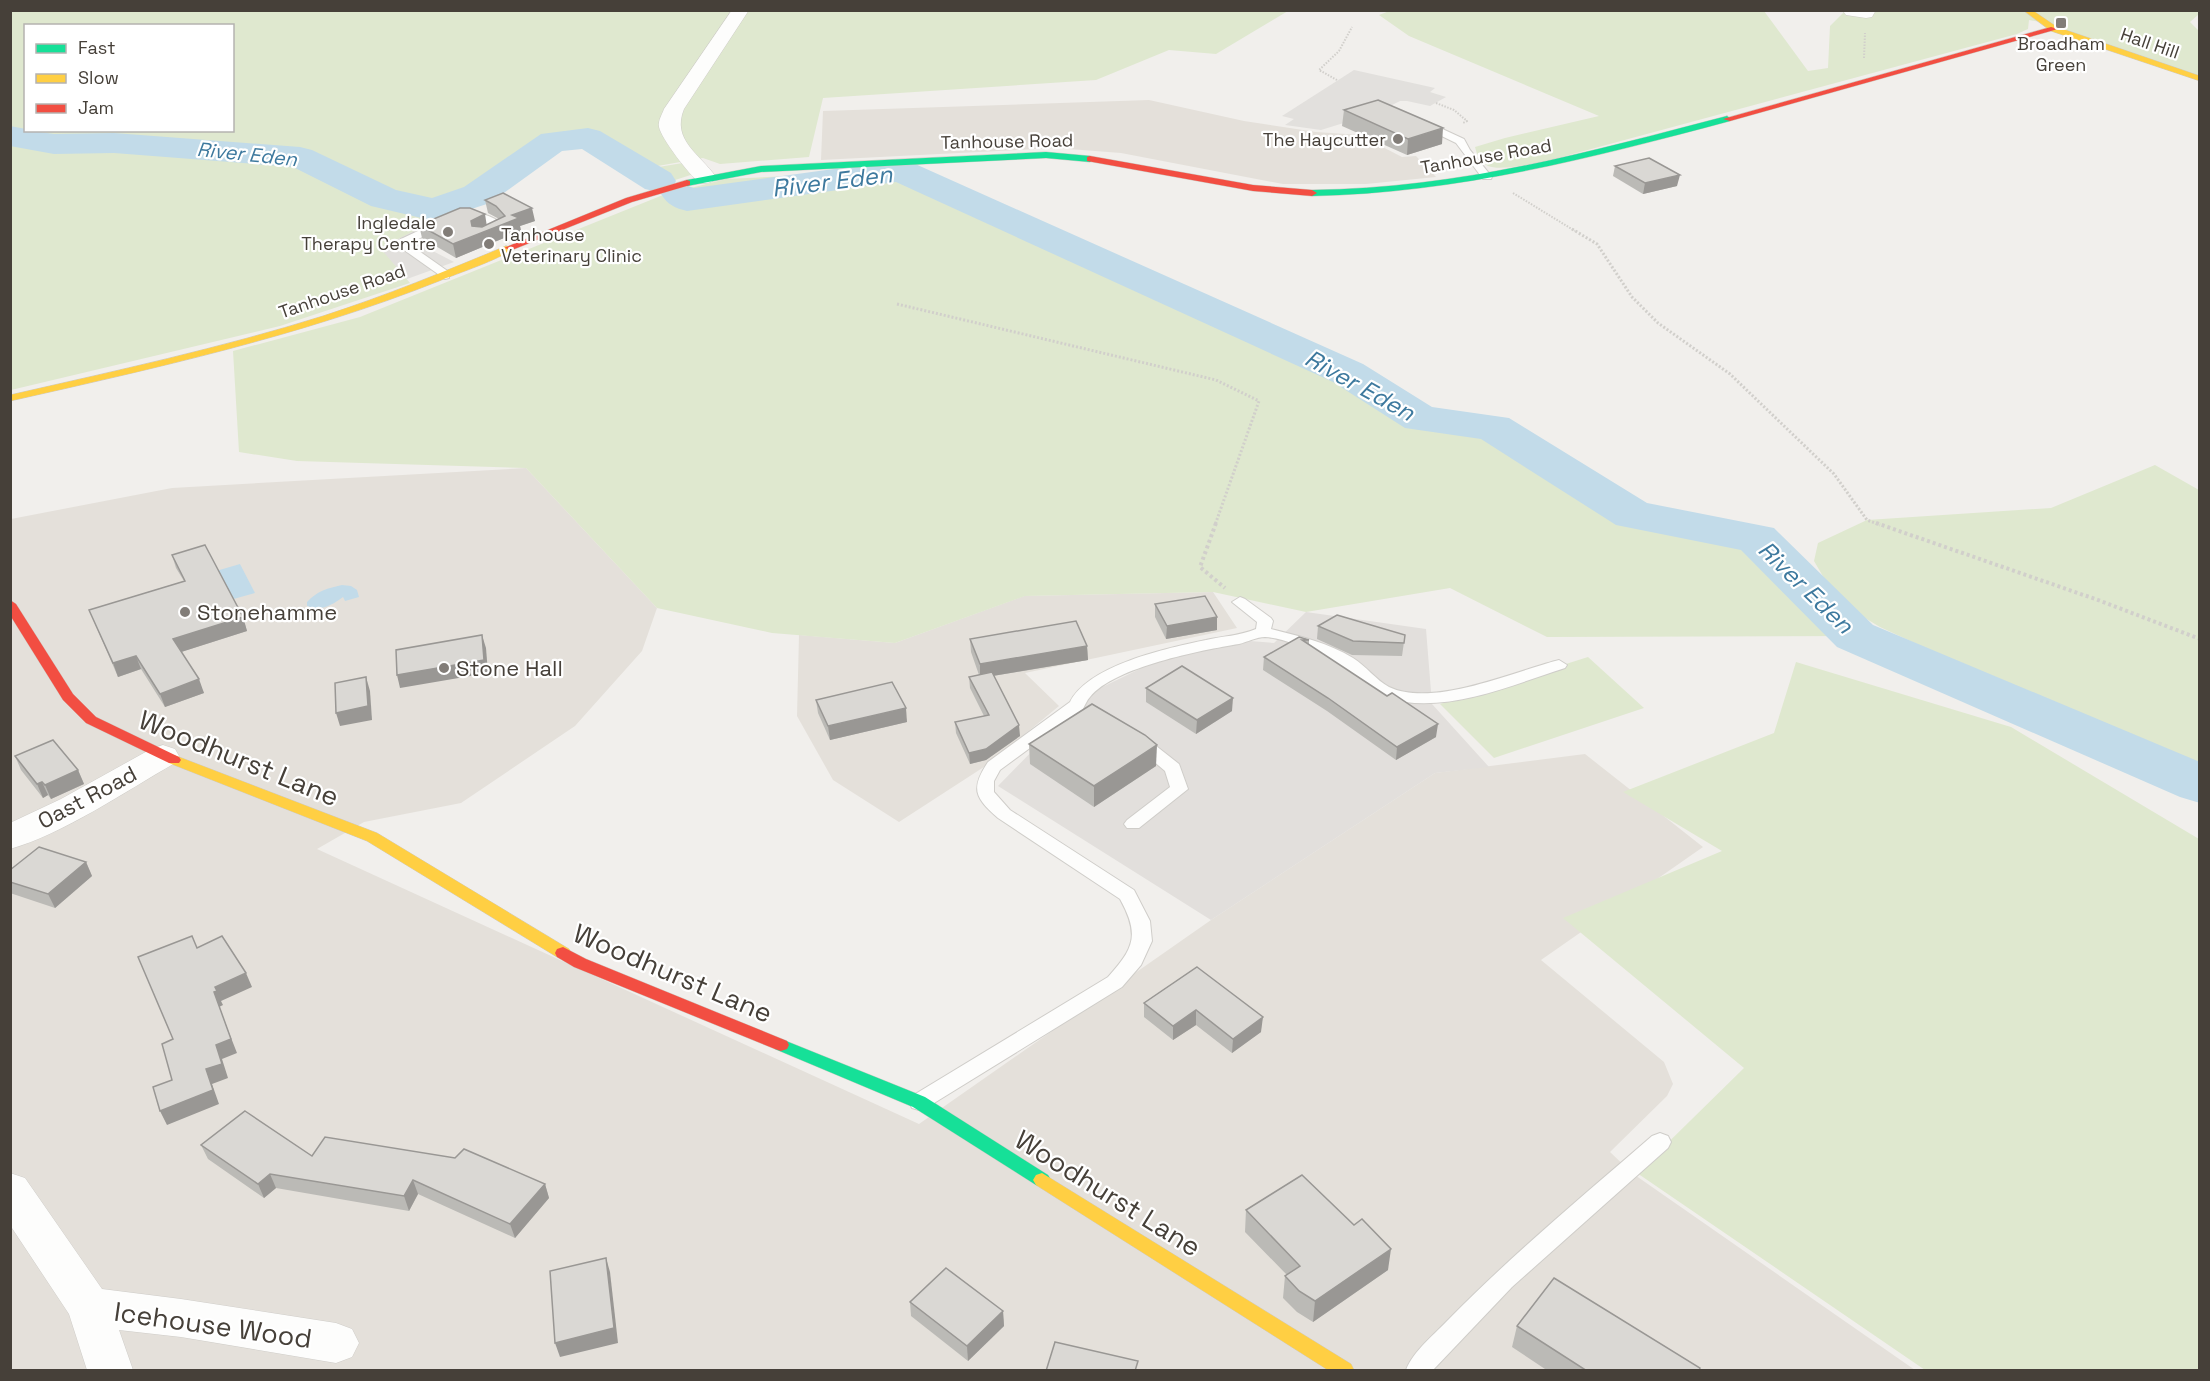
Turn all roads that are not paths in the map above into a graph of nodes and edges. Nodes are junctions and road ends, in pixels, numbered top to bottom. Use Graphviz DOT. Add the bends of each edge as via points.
graph roads {
  1 [pos="741,10"];
  2 [pos="1867,10"];
  3 [pos="2026,10"];
  4 [pos="1852,11"];
  5 [pos="2054,29"];
  6 [pos="2199,79"];
  7 [pos="1408,117"];
  8 [pos="706,177"];
  9 [pos="1487,177"];
  10 [pos="480,236"];
  11 [pos="445,275"];
  12 [pos="10,398"];
  13 [pos="1240,602"];
  14 [pos="10,603"];
  15 [pos="1263,632"];
  16 [pos="1558,665"];
  17 [pos="1077,705"];
  18 [pos="1095,716"];
  19 [pos="1123,732"];
  20 [pos="163,756"];
  21 [pos="1133,824"];
  22 [pos="10,837"];
  23 [pos="919,1102"];
  24 [pos="1660,1142"];
  25 [pos="10,1190"];
  26 [pos="89,1307"];
  27 [pos="336,1343"];
  28 [pos="110,1371"];
  29 [pos="1344,1371"];
  30 [pos="1418,1371"];
  1 -- 8 [label="street" via="668,123 674,140"];
  2 -- 4 [label="street"];
  3 -- 5 [label="street, Hall Hill"];
  5 -- 6 [label="street, Hall Hill"];
  5 -- 9 [label="street, Tanhouse Road" via="1623,147"];
  7 -- 9 [label="lane" via="1455,137"];
  8 -- 9 [label="street, Tanhouse Road" via="760,169 1046,156 1093,160 1251,190 1288,192 1394,189"];
  8 -- 11 [label="street, Tanhouse Road" via="594,214"];
  10 -- 11 [label="lane" via="499,229 484,217 466,215 405,241 403,245"];
  11 -- 12 [label="street, Tanhouse Road" via="262,337"];
  13 -- 15 [label="lane" via="1265,621"];
  14 -- 20 [label="street, Woodhurst Lane" via="78,708 109,730"];
  15 -- 16 [label="lane" via="1311,645 1346,661 1384,690 1408,698 1445,697"];
  15 -- 17 [label="lane" via="1154,659 1115,674 1084,692"];
  17 -- 18 [label="lane"];
  17 -- 23 [label="lane" via="994,766 982,786 991,803 1004,814 1127,895 1139,915 1144,938 1136,960 1115,982"];
  19 -- 21 [label="lane" via="1173,768 1179,789"];
  20 -- 22 [label="street, Oast Road"];
  20 -- 23 [label="street, Woodhurst Lane" via="372,837 580,963"];
  23 -- 29 [label="street, Woodhurst Lane"];
  24 -- 30 [label="lane" via="1533,1253 1452,1331"];
  25 -- 26 [label="street, Icehouse Wood"];
  26 -- 27 [label="street, Icehouse Wood"];
  26 -- 28 [label="street, Icehouse Wood"];
}
